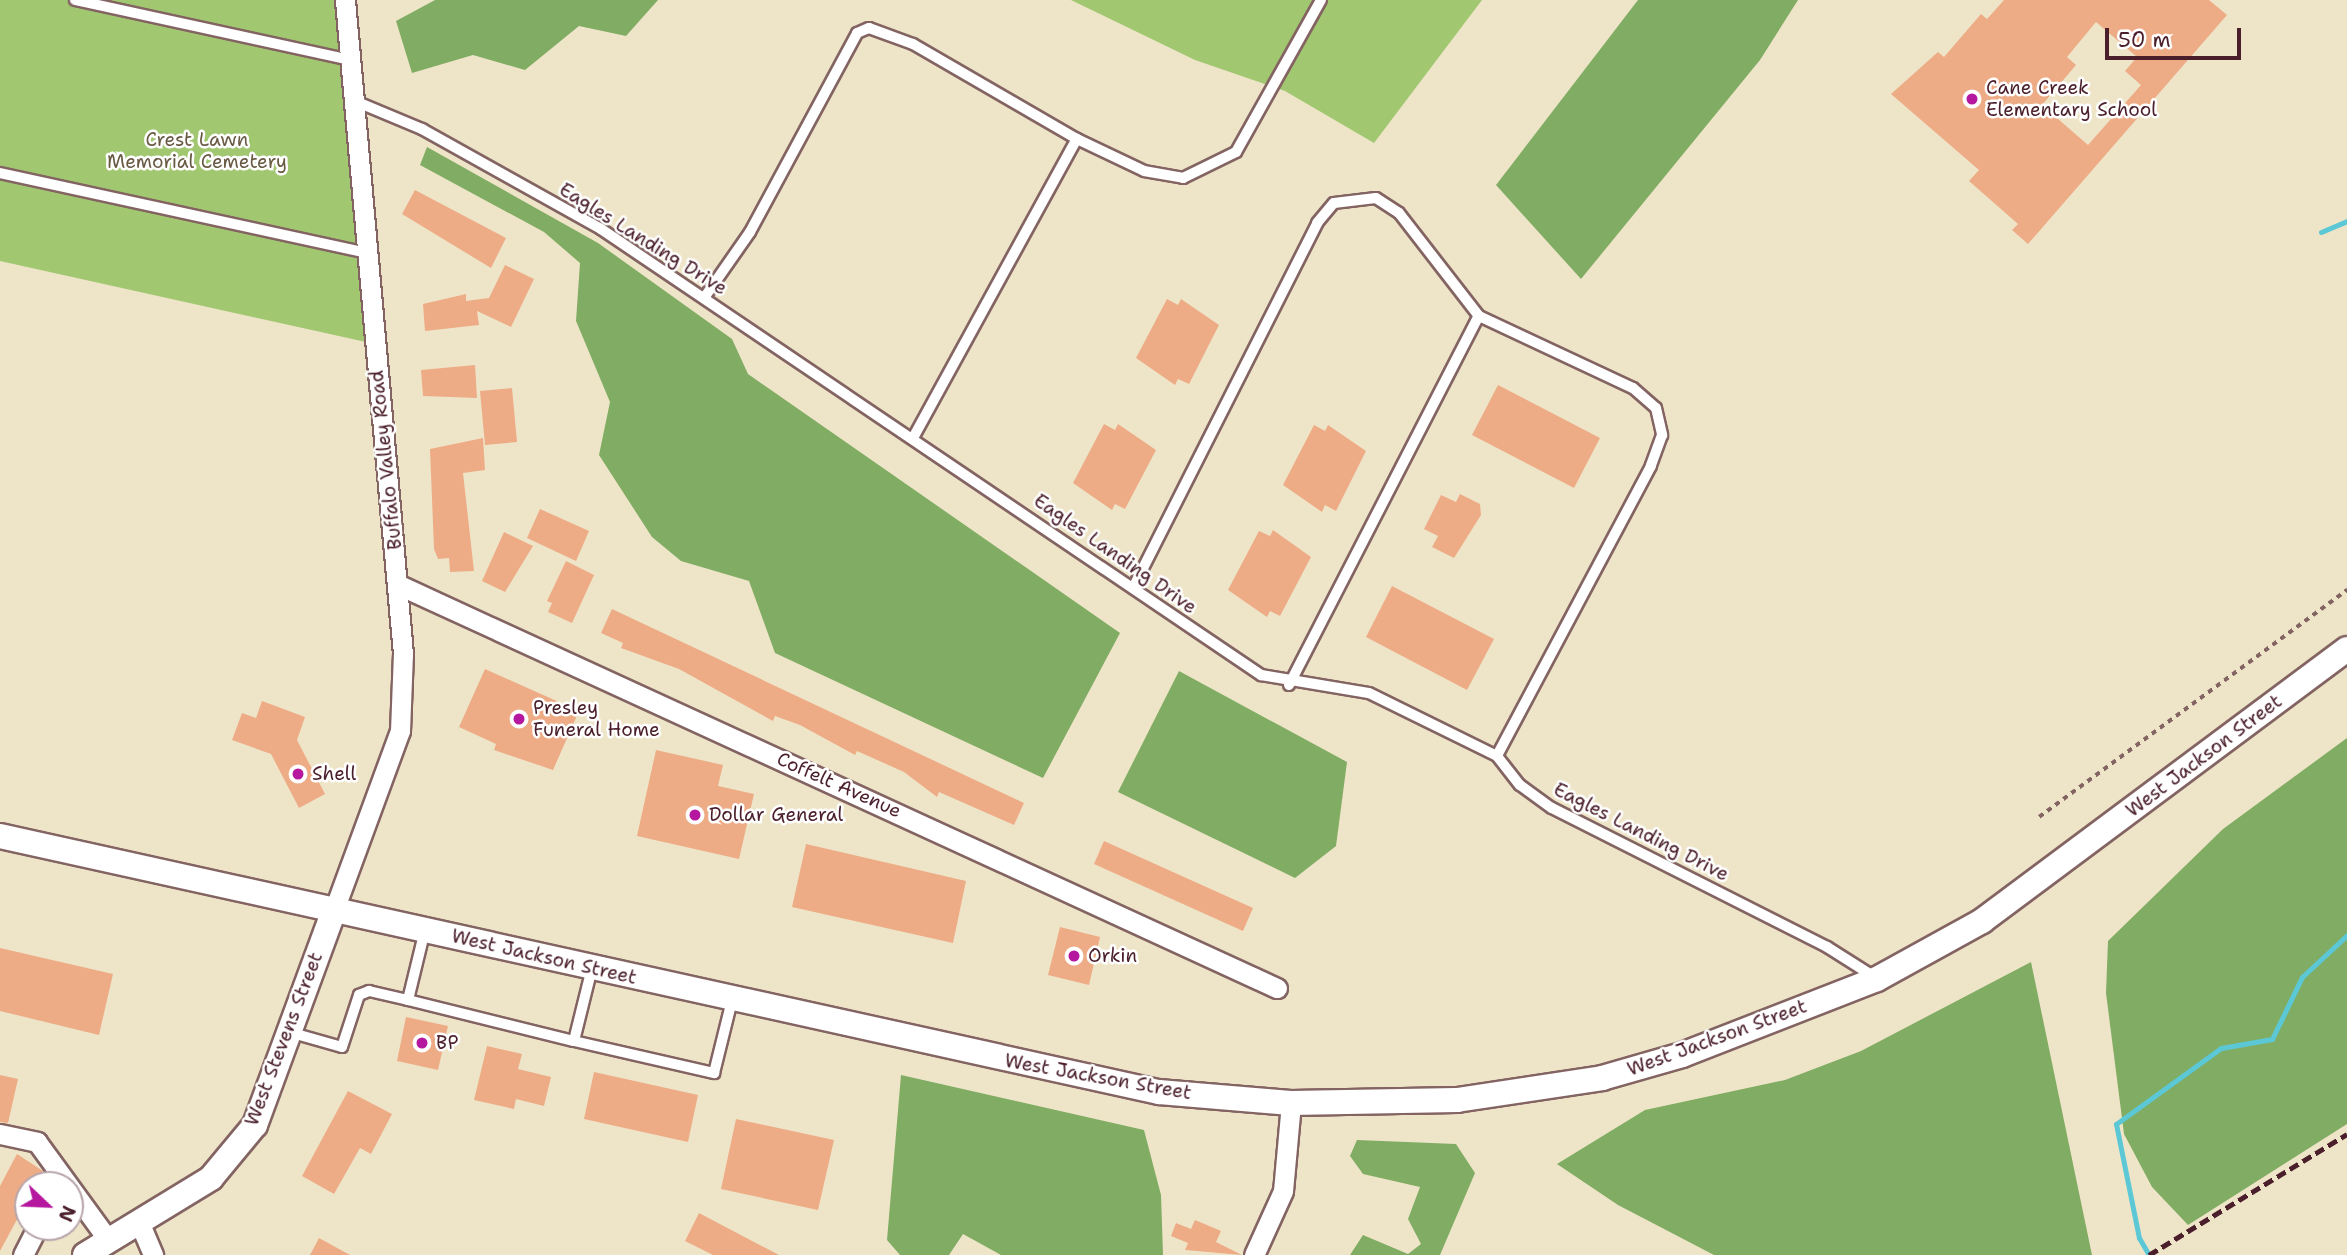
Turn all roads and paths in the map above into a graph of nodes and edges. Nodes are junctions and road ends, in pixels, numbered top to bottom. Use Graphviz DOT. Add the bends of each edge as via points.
graph roads {
  1 [pos="75,0"];
  2 [pos="345,0"];
  3 [pos="1321,0"];
  4 [pos="350,60"];
  5 [pos="354,101"];
  6 [pos="1077,139"];
  7 [pos="0,173"];
  8 [pos="366,253"];
  9 [pos="704,298"];
  10 [pos="1479,316"];
  11 [pos="913,438"];
  12 [pos="399,585"];
  13 [pos="1133,588"];
  14 [pos="2347,590"];
  15 [pos="2347,649"];
  16 [pos="1289,685"];
  17 [pos="1497,756"];
  18 [pos="2039,817"];
  19 [pos="0,836"];
  20 [pos="334,910"];
  21 [pos="425,930"];
  22 [pos="592,968"];
  23 [pos="1877,979"];
  24 [pos="1277,988"];
  25 [pos="408,1000"];
  26 [pos="732,1000"];
  27 [pos="289,1032"];
  28 [pos="574,1041"];
  29 [pos="1291,1103"];
  30 [pos="0,1134"];
  31 [pos="58,1171"];
  32 [pos="84,1207"];
  33 [pos="140,1224"];
  34 [pos="109,1241"];
  35 [pos="85,1255"];
  36 [pos="153,1255"];
  37 [pos="1254,1255"];
  1 -- 4 [label="lane"];
  2 -- 4 [label="street, Buffalo Valley Road"];
  3 -- 6 [label="lane" via="1236,152 1216,166 1183,178 1164,176"];
  4 -- 5 [label="street, Buffalo Valley Road"];
  5 -- 8 [label="street, Buffalo Valley Road"];
  5 -- 9 [label="lane, Eagles Landing Drive" via="422,129 601,229"];
  6 -- 9 [label="lane" via="912,44 869,28 857,33 750,232"];
  6 -- 11 [label="lane"];
  7 -- 8 [label="lane"];
  8 -- 12 [label="street, Buffalo Valley Road"];
  9 -- 11 [label="lane, Eagles Landing Drive"];
  10 -- 13 [label="lane" via="1399,213 1376,198 1353,196 1335,203 1317,223"];
  10 -- 16 [label="lane"];
  10 -- 17 [label="lane" via="1633,388 1656,408 1662,435"];
  11 -- 13 [label="lane, Eagles Landing Drive"];
  12 -- 20 [label="street, Buffalo Valley Road" via="400,731"];
  12 -- 24 [label="street, Coffelt Avenue"];
  13 -- 16 [label="lane, Eagles Landing Drive" via="1261,675"];
  14 -- 18 [label="path"];
  15 -- 23 [label="street, West Jackson Street" via="1982,921"];
  16 -- 17 [label="lane, Eagles Landing Drive" via="1369,693"];
  17 -- 23 [label="lane, Eagles Landing Drive" via="1520,785 1552,808 1826,947"];
  19 -- 20 [label="street, West Jackson Street"];
  20 -- 21 [label="street, West Jackson Street"];
  20 -- 27 [label="street, West Stevens Street"];
  21 -- 22 [label="street, West Jackson Street"];
  21 -- 25 [label="lane"];
  22 -- 26 [label="street, West Jackson Street"];
  22 -- 28 [label="lane"];
  23 -- 29 [label="street, West Jackson Street" via="1682,1055 1602,1078 1457,1100"];
  25 -- 27 [label="lane" via="369,991 359,995 342,1047"];
  25 -- 28 [label="lane"];
  26 -- 28 [label="lane" via="714,1073"];
  26 -- 29 [label="street, West Jackson Street" via="1159,1091"];
  27 -- 33 [label="street, West Stevens Street" via="255,1125 211,1178"];
  29 -- 37 [label="street" via="1283,1191"];
  30 -- 31 [label="street" via="37,1142"];
  32 -- 34 [label="street"];
  33 -- 34 [label="street, West Stevens Street"];
  33 -- 36 [label="street"];
  34 -- 35 [label="street, West Stevens Street"];
}
